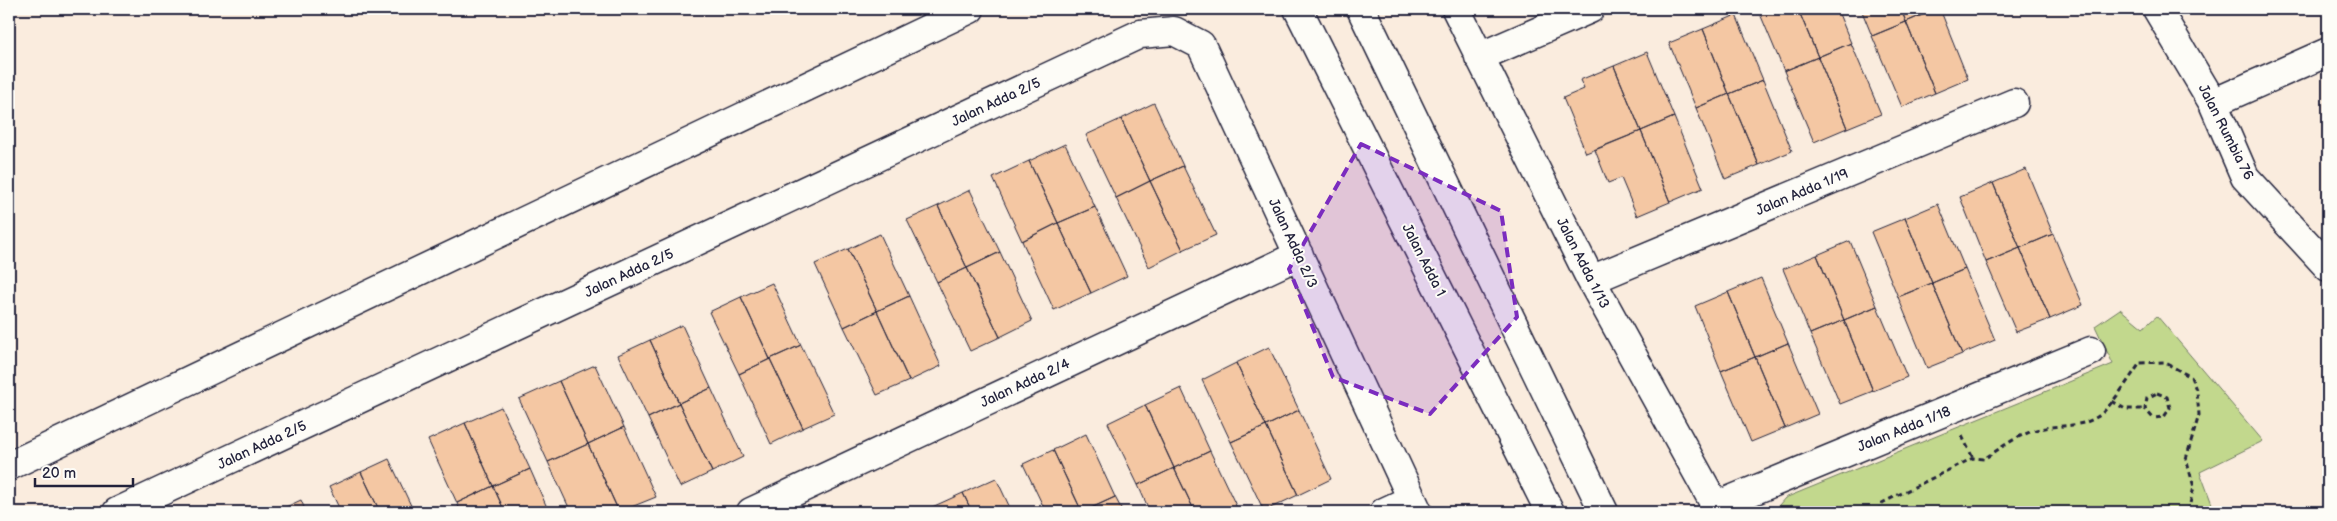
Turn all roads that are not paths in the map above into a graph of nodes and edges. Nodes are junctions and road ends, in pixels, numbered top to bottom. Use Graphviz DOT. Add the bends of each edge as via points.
graph roads {
  1 [pos="970,9"];
  2 [pos="1298,9"];
  3 [pos="1361,9"];
  4 [pos="1456,9"];
  5 [pos="1590,9"];
  6 [pos="2157,9"];
  7 [pos="1140,34"];
  8 [pos="2328,52"];
  9 [pos="1479,58"];
  10 [pos="2014,103"];
  11 [pos="2213,103"];
  12 [pos="1299,255"];
  13 [pos="2328,267"];
  14 [pos="1591,280"];
  15 [pos="2091,351"];
  16 [pos="9,466"];
  17 [pos="1415,506"];
  18 [pos="1718,509"];
  19 [pos="117,512"];
  20 [pos="751,512"];
  21 [pos="1384,512"];
  22 [pos="1550,512"];
  23 [pos="1604,512"];
  1 -- 16 [label="street"];
  2 -- 22 [label="street, Jalan Adda 1"];
  3 -- 23 [label="street"];
  4 -- 9 [label="street, Jalan Adda 1/13"];
  5 -- 9 [label="street"];
  6 -- 11 [label="street, Jalan Rumbia 76"];
  7 -- 12 [label="street, Jalan Adda 2/3" via="1174,31 1201,45"];
  7 -- 19 [label="street, Jalan Adda 2/5"];
  8 -- 11 [label="street"];
  9 -- 14 [label="street, Jalan Adda 1/13"];
  10 -- 14 [label="street, Jalan Adda 1/19"];
  11 -- 13 [label="street, Jalan Rumbia 76" via="2245,176"];
  12 -- 17 [label="street, Jalan Adda 2/3"];
  12 -- 20 [label="street, Jalan Adda 2/4"];
  14 -- 18 [label="street, Jalan Adda 1/13"];
  15 -- 18 [label="street, Jalan Adda 1/18"];
  17 -- 21 [label="street"];
}
